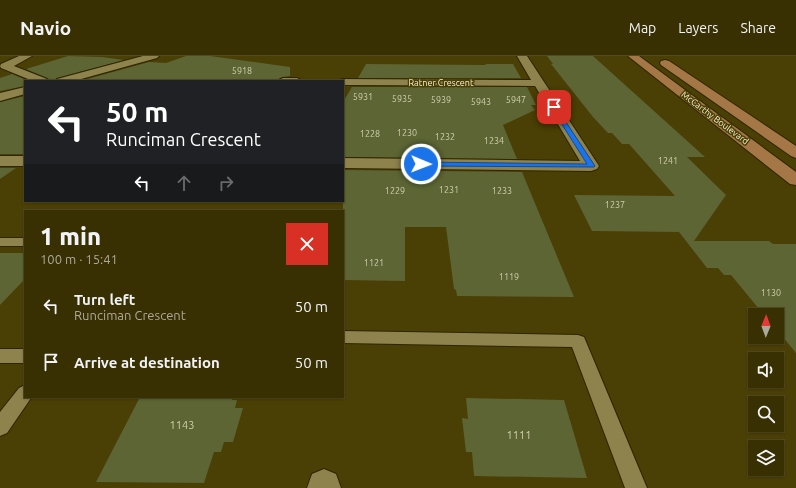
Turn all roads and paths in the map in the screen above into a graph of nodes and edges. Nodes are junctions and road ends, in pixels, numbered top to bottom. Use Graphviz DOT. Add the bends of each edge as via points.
graph roads {
  1 [pos="27,56"];
  2 [pos="154,56"];
  3 [pos="522,56"];
  4 [pos="633,56"];
  5 [pos="655,56"];
  6 [pos="40,80"];
  7 [pos="65,80"];
  8 [pos="344,82"];
  9 [pos="539,83"];
  10 [pos="24,90"];
  11 [pos="0,97"];
  12 [pos="796,153"];
  13 [pos="0,161"];
  14 [pos="24,161"];
  15 [pos="344,163"];
  16 [pos="796,180"];
  17 [pos="0,242"];
  18 [pos="24,242"];
  19 [pos="344,337"];
  20 [pos="0,356"];
  21 [pos="24,356"];
  22 [pos="24,394"];
  23 [pos="0,427"];
  24 [pos="636,488"];
  1 -- 6 [label="street" via="5,66"];
  2 -- 7 [label="street"];
  3 -- 9 [label="street"];
  4 -- 16 [label="main road, McCarthy Boulevard"];
  5 -- 12 [label="main road, McCarthy Boulevard"];
  8 -- 9 [label="street, Ratner Crescent"];
  9 -- 15 [label="street" via="591,166"];
  10 -- 11 [label="street"];
  13 -- 14 [label="street"];
  17 -- 18 [label="lane"];
  19 -- 24 [label="lane" via="578,341"];
  20 -- 21 [label="lane"];
  22 -- 23 [label="lane"];
}
